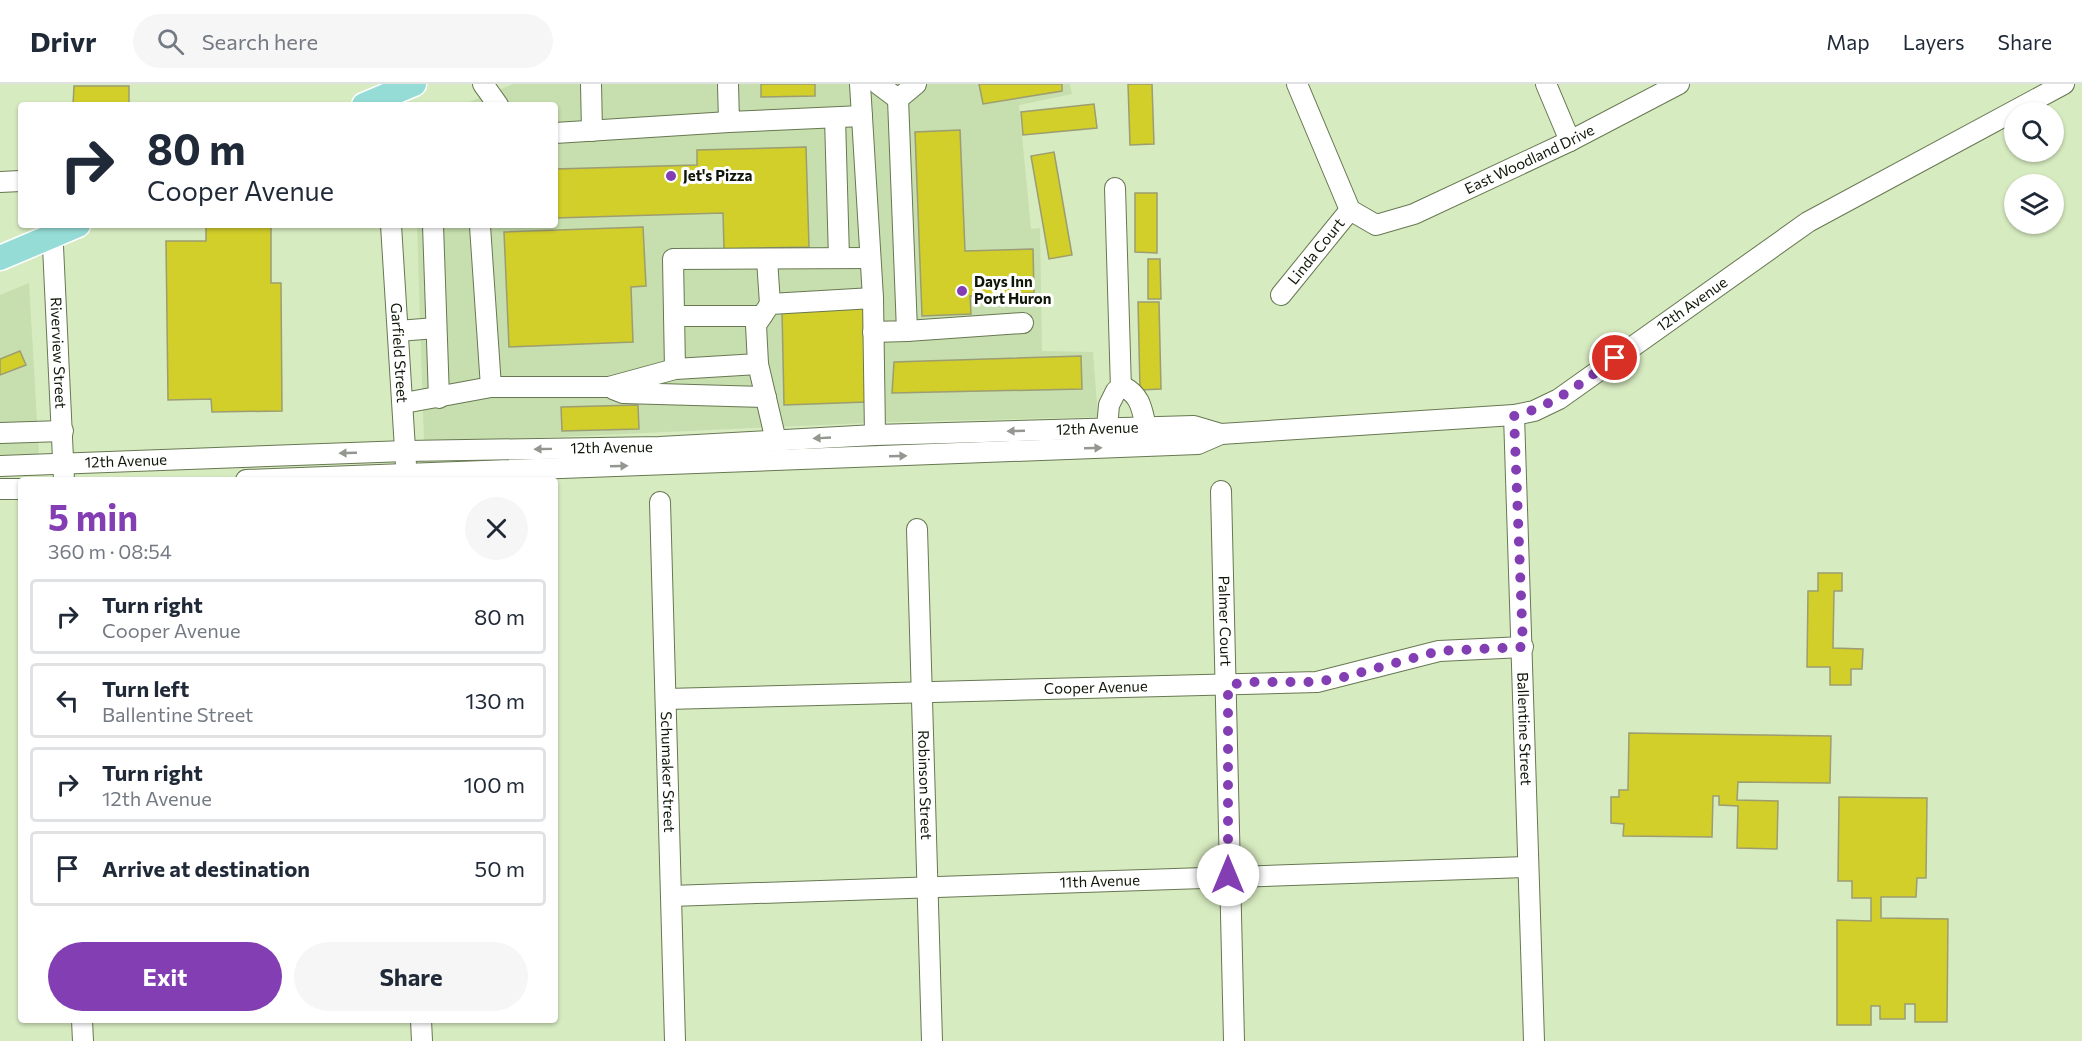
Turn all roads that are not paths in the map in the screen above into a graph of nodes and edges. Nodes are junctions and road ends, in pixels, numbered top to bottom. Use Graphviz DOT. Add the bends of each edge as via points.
graph roads {
  1 [pos="414,84"];
  2 [pos="483,84"];
  3 [pos="592,84"];
  4 [pos="728,84"];
  5 [pos="860,84"];
  6 [pos="878,84"];
  7 [pos="916,84"];
  8 [pos="1297,84"];
  9 [pos="1546,84"];
  10 [pos="1679,84"];
  11 [pos="2064,84"];
  12 [pos="379,98"];
  13 [pos="898,99"];
  14 [pos="496,102"];
  15 [pos="862,116"];
  16 [pos="835,118"];
  17 [pos="729,122"];
  18 [pos="592,131"];
  19 [pos="558,133"];
  20 [pos="1570,141"];
  21 [pos="18,181"];
  22 [pos="0,182"];
  23 [pos="1115,189"];
  24 [pos="1350,210"];
  25 [pos="391,228"];
  26 [pos="433,228"];
  27 [pos="476,228"];
  28 [pos="52,231"];
  29 [pos="0,258"];
  30 [pos="839,258"];
  31 [pos="870,258"];
  32 [pos="767,259"];
  33 [pos="1281,295"];
  34 [pos="873,298"];
  35 [pos="766,310"];
  36 [pos="674,316"];
  37 [pos="1023,323"];
  38 [pos="436,328"];
  39 [pos="398,331"];
  40 [pos="907,331"];
  41 [pos="873,332"];
  42 [pos="758,364"];
  43 [pos="675,369"];
  44 [pos="490,387"];
  45 [pos="609,387"];
  46 [pos="1121,389"];
  47 [pos="766,397"];
  48 [pos="439,398"];
  49 [pos="404,403"];
  50 [pos="1514,416"];
  51 [pos="1146,427"];
  52 [pos="1107,429"];
  53 [pos="63,430"];
  54 [pos="0,433"];
  55 [pos="1221,434"];
  56 [pos="875,435"];
  57 [pos="776,441"];
  58 [pos="406,451"];
  59 [pos="0,466"];
  60 [pos="63,472"];
  61 [pos="407,477"];
  62 [pos="0,489"];
  63 [pos="18,489"];
  64 [pos="1221,490"];
  65 [pos="660,502"];
  66 [pos="918,529"];
  67 [pos="1523,647"];
  68 [pos="1228,686"];
  69 [pos="922,692"];
  70 [pos="666,699"];
  71 [pos="1528,867"];
  72 [pos="1228,875"];
  73 [pos="927,886"];
  74 [pos="671,896"];
  75 [pos="82,1023"];
  76 [pos="421,1023"];
  77 [pos="83,1041"];
  78 [pos="422,1041"];
  79 [pos="675,1041"];
  80 [pos="932,1041"];
  81 [pos="1234,1041"];
  82 [pos="1534,1041"];
  1 -- 12 [label="main road"];
  2 -- 14 [label="street"];
  3 -- 18 [label="street"];
  4 -- 17 [label="street"];
  5 -- 15 [label="street"];
  6 -- 13 [label="street"];
  7 -- 13 [label="street"];
  8 -- 24 [label="street"];
  9 -- 20 [label="street"];
  10 -- 20 [label="street, East Woodland Drive"];
  11 -- 50 [label="street, 12th Avenue" via="1808,222 1559,399"];
  13 -- 40 [label="street"];
  15 -- 16 [label="street"];
  15 -- 31 [label="street"];
  16 -- 17 [label="street"];
  16 -- 30 [label="street"];
  17 -- 18 [label="street"];
  18 -- 19 [label="street"];
  20 -- 24 [label="street, East Woodland Drive" via="1414,214 1376,225"];
  21 -- 22 [label="street"];
  23 -- 46 [label="street"];
  24 -- 33 [label="street, Linda Court"];
  25 -- 39 [label="street, Garfield Street"];
  26 -- 38 [label="street"];
  27 -- 44 [label="street"];
  28 -- 29 [label="main road"];
  28 -- 53 [label="street, Riverview Street"];
  30 -- 31 [label="street"];
  30 -- 32 [label="street"];
  31 -- 34 [label="street"];
  32 -- 35 [label="street"];
  32 -- 36 [label="street" via="674,259"];
  34 -- 35 [label="street"];
  34 -- 41 [label="street"];
  35 -- 36 [label="street"];
  35 -- 42 [label="street" via="756,325"];
  36 -- 43 [label="street"];
  37 -- 40 [label="street"];
  38 -- 39 [label="street"];
  38 -- 48 [label="street"];
  39 -- 49 [label="street, Garfield Street"];
  40 -- 41 [label="street"];
  41 -- 56 [label="street"];
  42 -- 43 [label="street"];
  42 -- 47 [label="street"];
  43 -- 45 [label="street"];
  44 -- 45 [label="street"];
  44 -- 48 [label="street"];
  45 -- 47 [label="street" via="623,393"];
  46 -- 51 [label="street" via="1134,393"];
  46 -- 52 [label="street" via="1109,405"];
  47 -- 57 [label="street"];
  48 -- 49 [label="street"];
  49 -- 58 [label="street, Garfield Street"];
  50 -- 55 [label="street, 12th Avenue"];
  50 -- 67 [label="street, Ballentine Street"];
  51 -- 52 [label="street, 12th Avenue"];
  51 -- 55 [label="street, 12th Avenue" via="1194,426"];
  52 -- 56 [label="street, 12th Avenue, one-way"];
  53 -- 54 [label="street"];
  53 -- 60 [label="street, Riverview Street"];
  61 -- 55 [label="street, 12th Avenue, one-way" via="1198,444"];
  56 -- 57 [label="street, 12th Avenue, one-way"];
  57 -- 58 [label="street, 12th Avenue, one-way"];
  58 -- 60 [label="street, 12th Avenue, one-way"];
  58 -- 61 [label="street, Garfield Street"];
  59 -- 60 [label="street, 12th Avenue"];
  62 -- 63 [label="street"];
  64 -- 68 [label="street, Palmer Court"];
  65 -- 70 [label="street, Schumaker Street"];
  66 -- 69 [label="street, Robinson Street"];
  67 -- 68 [label="street, Cooper Avenue" via="1439,651 1317,682 1244,682"];
  67 -- 71 [label="street, Ballentine Street"];
  68 -- 69 [label="street, Cooper Avenue"];
  68 -- 72 [label="street, Palmer Court"];
  69 -- 70 [label="street, Cooper Avenue"];
  69 -- 73 [label="street, Robinson Street"];
  70 -- 74 [label="street, Schumaker Street"];
  71 -- 72 [label="street, 11th Avenue"];
  71 -- 82 [label="street, Ballentine Street"];
  72 -- 73 [label="street, 11th Avenue"];
  72 -- 81 [label="street, Palmer Court"];
  73 -- 74 [label="street, 11th Avenue"];
  73 -- 80 [label="street, Robinson Street"];
  74 -- 79 [label="street, Schumaker Street"];
  75 -- 77 [label="street"];
  76 -- 78 [label="street"];
}
